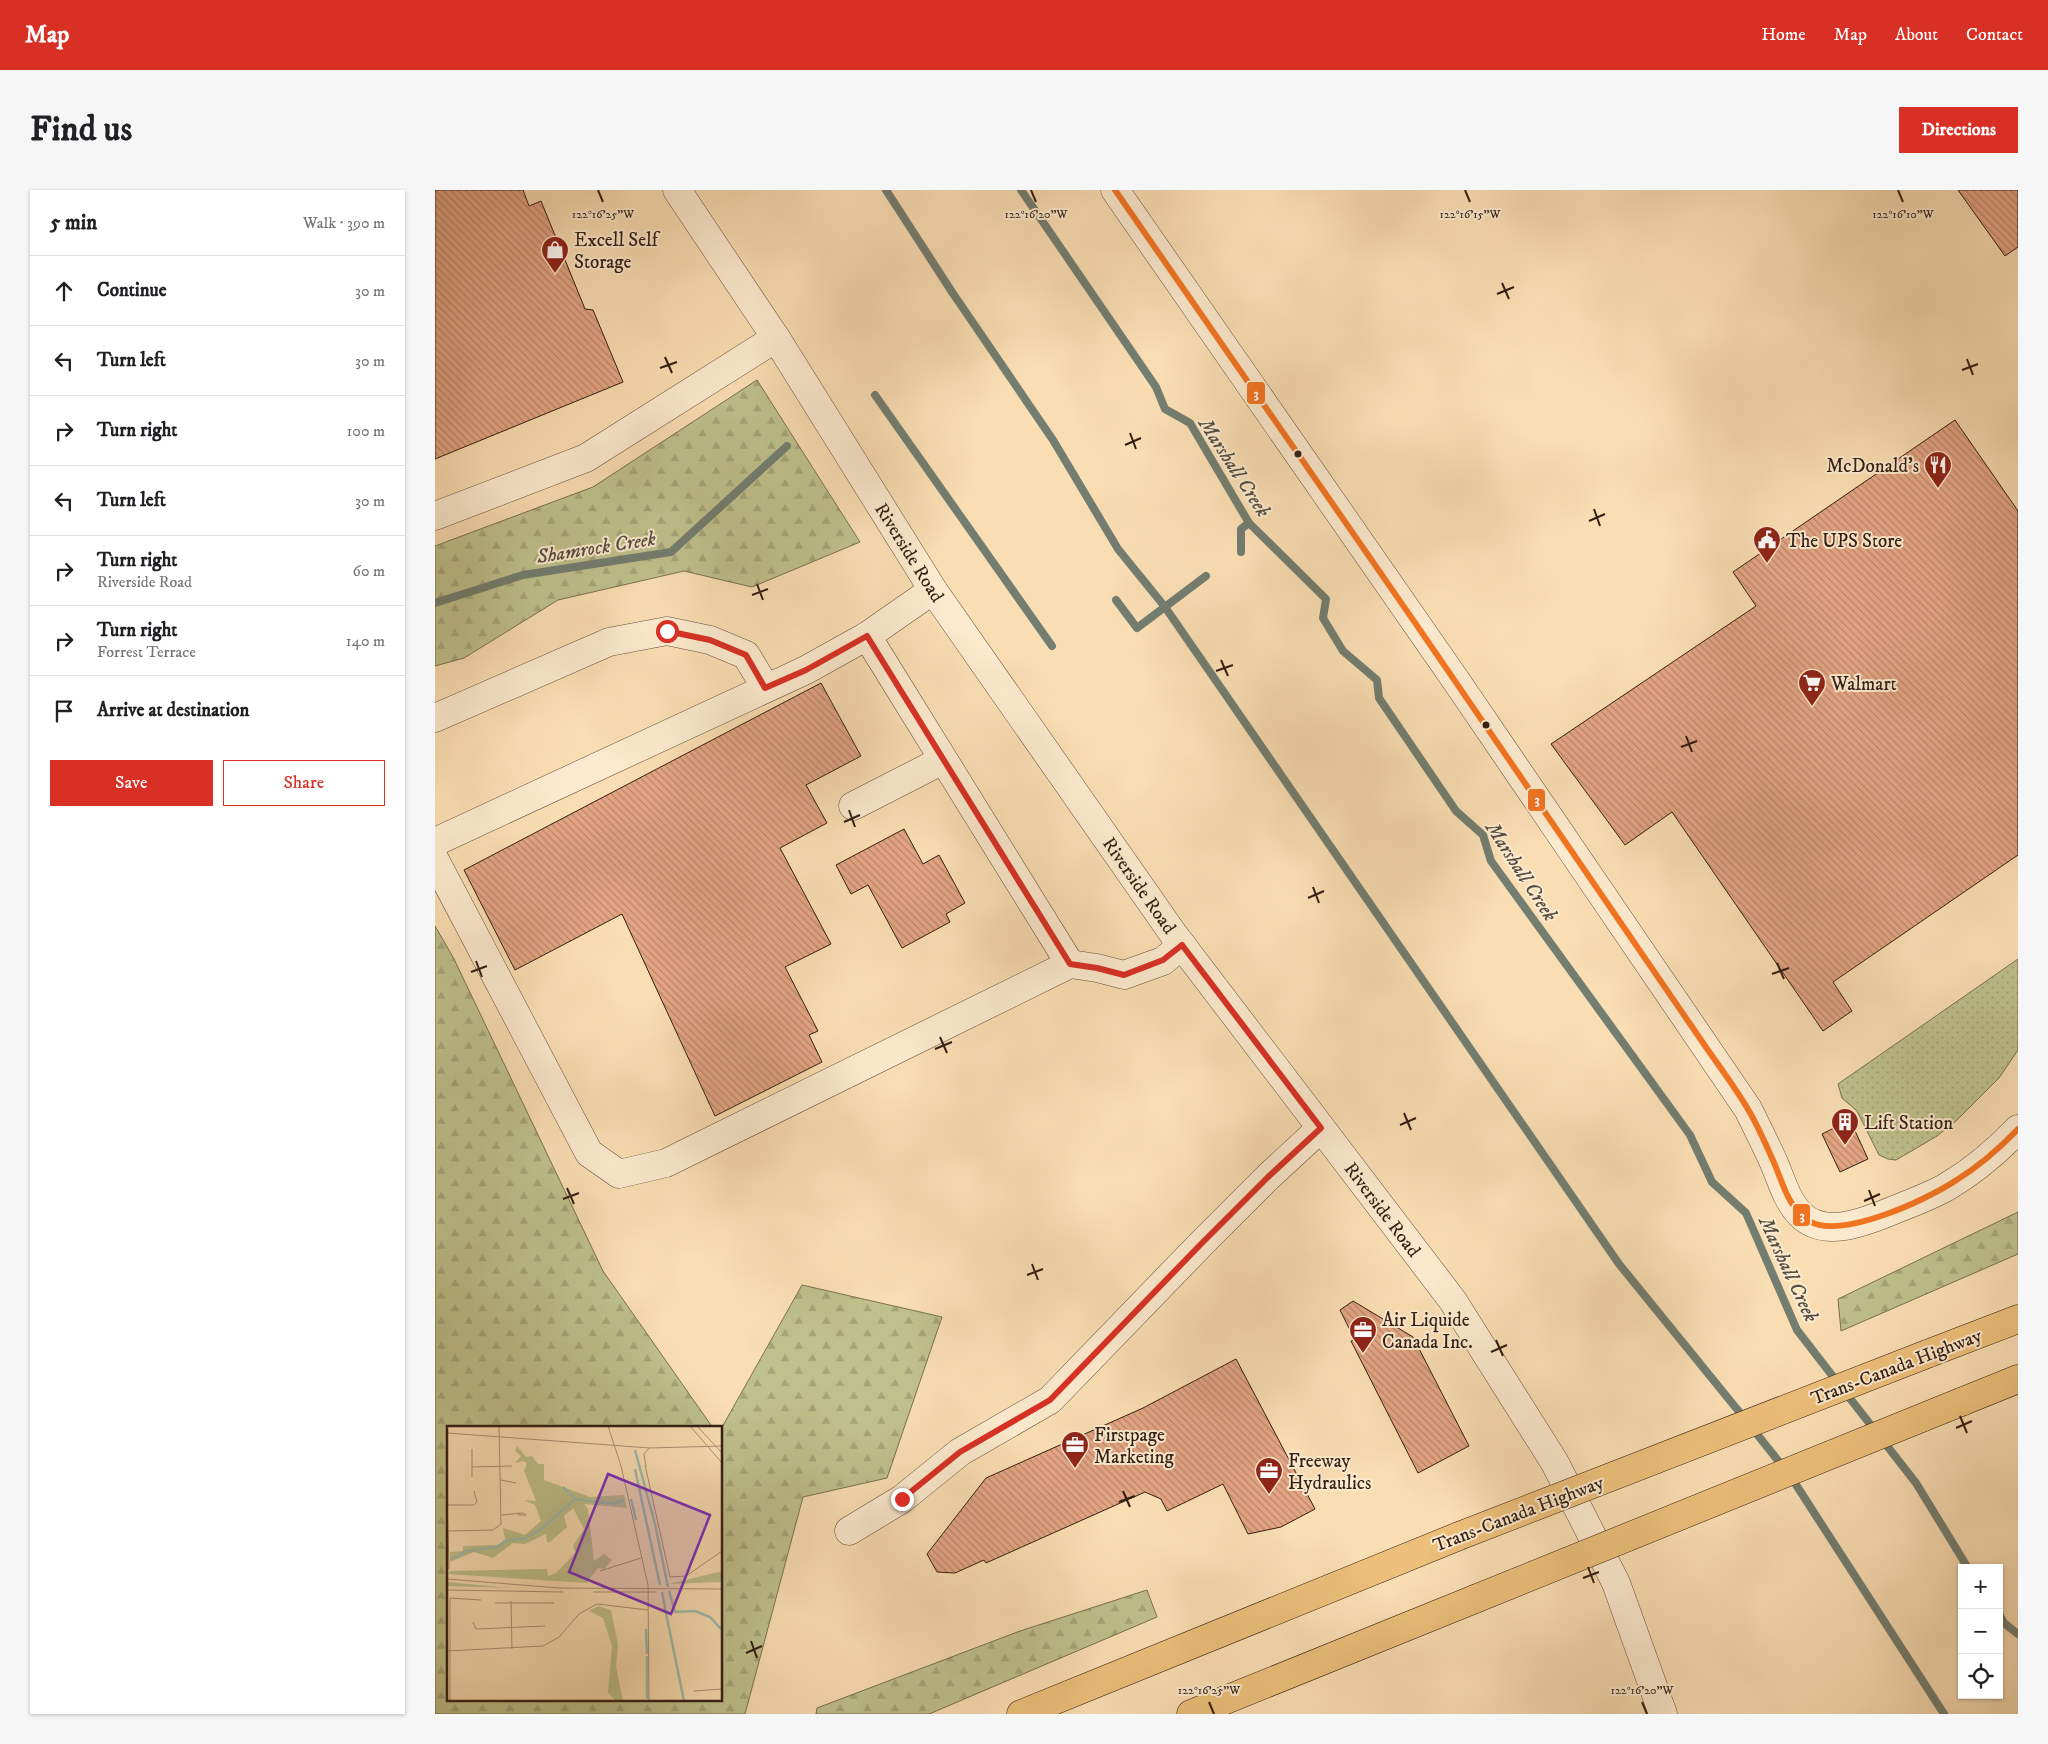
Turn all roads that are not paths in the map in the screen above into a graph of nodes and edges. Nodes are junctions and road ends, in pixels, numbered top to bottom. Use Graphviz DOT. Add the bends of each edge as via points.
graph roads {
  1 [pos="677,190"];
  2 [pos="1115,190"];
  3 [pos="776,338"];
  4 [pos="435,516"];
  5 [pos="933,590"];
  6 [pos="867,636"];
  7 [pos="765,688"];
  8 [pos="435,718"];
  9 [pos="943,760"];
  10 [pos="853,806"];
  11 [pos="435,842"];
  12 [pos="435,860"];
  13 [pos="1182,945"];
  14 [pos="1070,964"];
  15 [pos="1321,1128"];
  16 [pos="2018,1128"];
  17 [pos="2018,1317"];
  18 [pos="2018,1380"];
  19 [pos="849,1531"];
  20 [pos="1021,1714"];
  21 [pos="1191,1714"];
  22 [pos="1663,1714"];
  1 -- 3 [label="street, Riverside Road"];
  2 -- 16 [label="street" via="1457,682 1748,1109 1800,1214 1811,1222 1826,1226 1863,1223 1946,1187 1970,1171"];
  3 -- 4 [label="street" via="586,458"];
  3 -- 5 [label="street, Riverside Road"];
  5 -- 6 [label="street"];
  5 -- 13 [label="street, Riverside Road"];
  6 -- 7 [label="street" via="806,670"];
  6 -- 9 [label="street"];
  7 -- 8 [label="street" via="746,655 710,640 667,631 609,642"];
  7 -- 11 [label="street"];
  9 -- 10 [label="street"];
  9 -- 14 [label="street"];
  12 -- 14 [label="street" via="589,1153 619,1174 666,1163"];
  13 -- 14 [label="street" via="1163,960 1124,975"];
  13 -- 15 [label="street, Riverside Road"];
  15 -- 19 [label="street" via="1201,1244 1050,1400 960,1452 902,1499"];
  15 -- 22 [label="street, Riverside Road" via="1453,1301 1555,1463 1616,1583"];
  17 -- 20 [label="highway, Trans-Canada Highway, bridge" via="1459,1536"];
  18 -- 21 [label="highway, bridge"];
}
